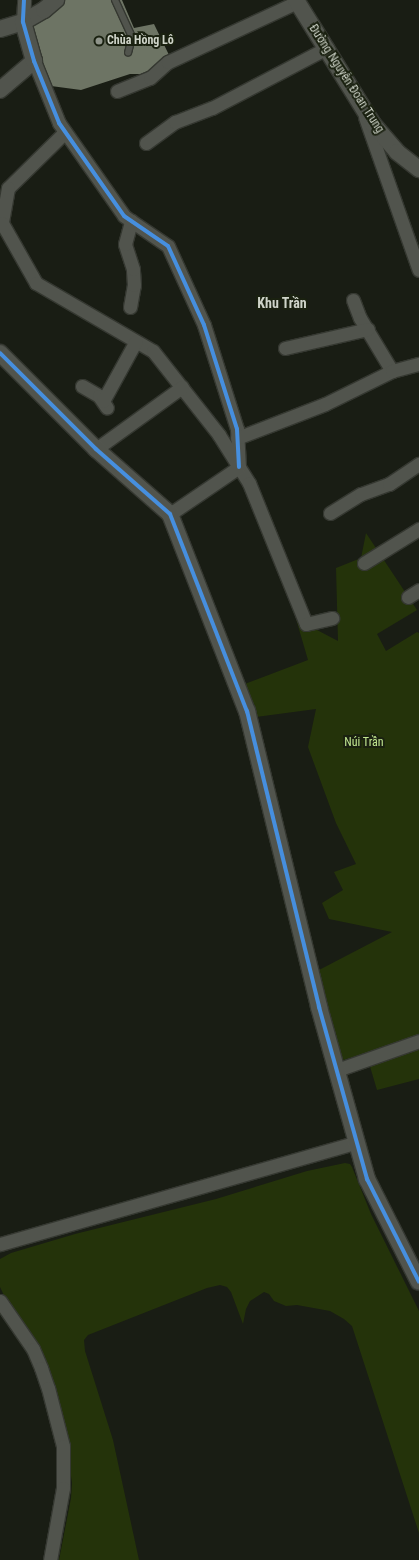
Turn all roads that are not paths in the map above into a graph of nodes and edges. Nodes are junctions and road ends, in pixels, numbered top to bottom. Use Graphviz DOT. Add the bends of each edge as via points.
graph roads {
  1 [pos="24,0"];
  2 [pos="56,0"];
  3 [pos="115,0"];
  4 [pos="297,1"];
  5 [pos="23,22"];
  6 [pos="0,29"];
  7 [pos="327,48"];
  8 [pos="128,53"];
  9 [pos="34,61"];
  10 [pos="0,90"];
  11 [pos="117,91"];
  12 [pos="360,104"];
  13 [pos="66,132"];
  14 [pos="146,143"];
  15 [pos="419,169"];
  16 [pos="131,221"];
  17 [pos="419,270"];
  18 [pos="353,300"];
  19 [pos="130,307"];
  20 [pos="368,329"];
  21 [pos="136,341"];
  22 [pos="284,348"];
  23 [pos="0,353"];
  24 [pos="419,364"];
  25 [pos="392,371"];
  26 [pos="82,386"];
  27 [pos="182,387"];
  28 [pos="237,438"];
  29 [pos="96,449"];
  30 [pos="419,464"];
  31 [pos="239,467"];
  32 [pos="170,514"];
  33 [pos="330,514"];
  34 [pos="419,529"];
  35 [pos="364,563"];
  36 [pos="332,618"];
  37 [pos="419,1041"];
  38 [pos="337,1070"];
  39 [pos="357,1142"];
  40 [pos="0,1244"];
  41 [pos="415,1263"];
  42 [pos="419,1282"];
  43 [pos="0,1301"];
  44 [pos="50,1560"];
  1 -- 5 [label="street"];
  2 -- 5 [label="street"];
  3 -- 8 [label="lane" via="132,37"];
  4 -- 7 [label="street, Đường Nguyễn Đoan Trung"];
  4 -- 11 [label="street" via="168,62 150,78"];
  5 -- 6 [label="street"];
  5 -- 9 [label="street"];
  7 -- 12 [label="street, Đường Nguyễn Đoan Trung"];
  7 -- 14 [label="street" via="212,108 175,122"];
  9 -- 10 [label="street"];
  9 -- 13 [label="street" via="59,123"];
  12 -- 15 [label="street, Đường Nguyễn Đoan Trung" via="385,139"];
  12 -- 17 [label="street"];
  13 -- 16 [label="street" via="124,216"];
  13 -- 21 [label="street" via="8,188 2,223 36,282"];
  16 -- 19 [label="street" via="125,244 133,269 134,285"];
  16 -- 28 [label="street" via="168,246 204,324 237,429"];
  18 -- 20 [label="street" via="360,318"];
  20 -- 22 [label="street"];
  20 -- 25 [label="street"];
  21 -- 26 [label="street" via="105,405 99,396"];
  21 -- 27 [label="street" via="153,351"];
  23 -- 29 [label="street"];
  24 -- 25 [label="street"];
  25 -- 28 [label="street" via="325,404"];
  27 -- 29 [label="street"];
  27 -- 31 [label="street" via="219,435"];
  28 -- 31 [label="street"];
  29 -- 32 [label="street"];
  30 -- 33 [label="street" via="389,484 361,494"];
  31 -- 32 [label="street"];
  31 -- 36 [label="street" via="249,483 306,624"];
  32 -- 38 [label="street" via="247,711 317,1000"];
  34 -- 35 [label="street"];
  37 -- 38 [label="street"];
  38 -- 39 [label="street"];
  39 -- 40 [label="street"];
  39 -- 41 [label="street" via="368,1178"];
  41 -- 42 [label="street"];
  43 -- 44 [label="street" via="33,1349 42,1368 63,1446 63,1488"];
}
